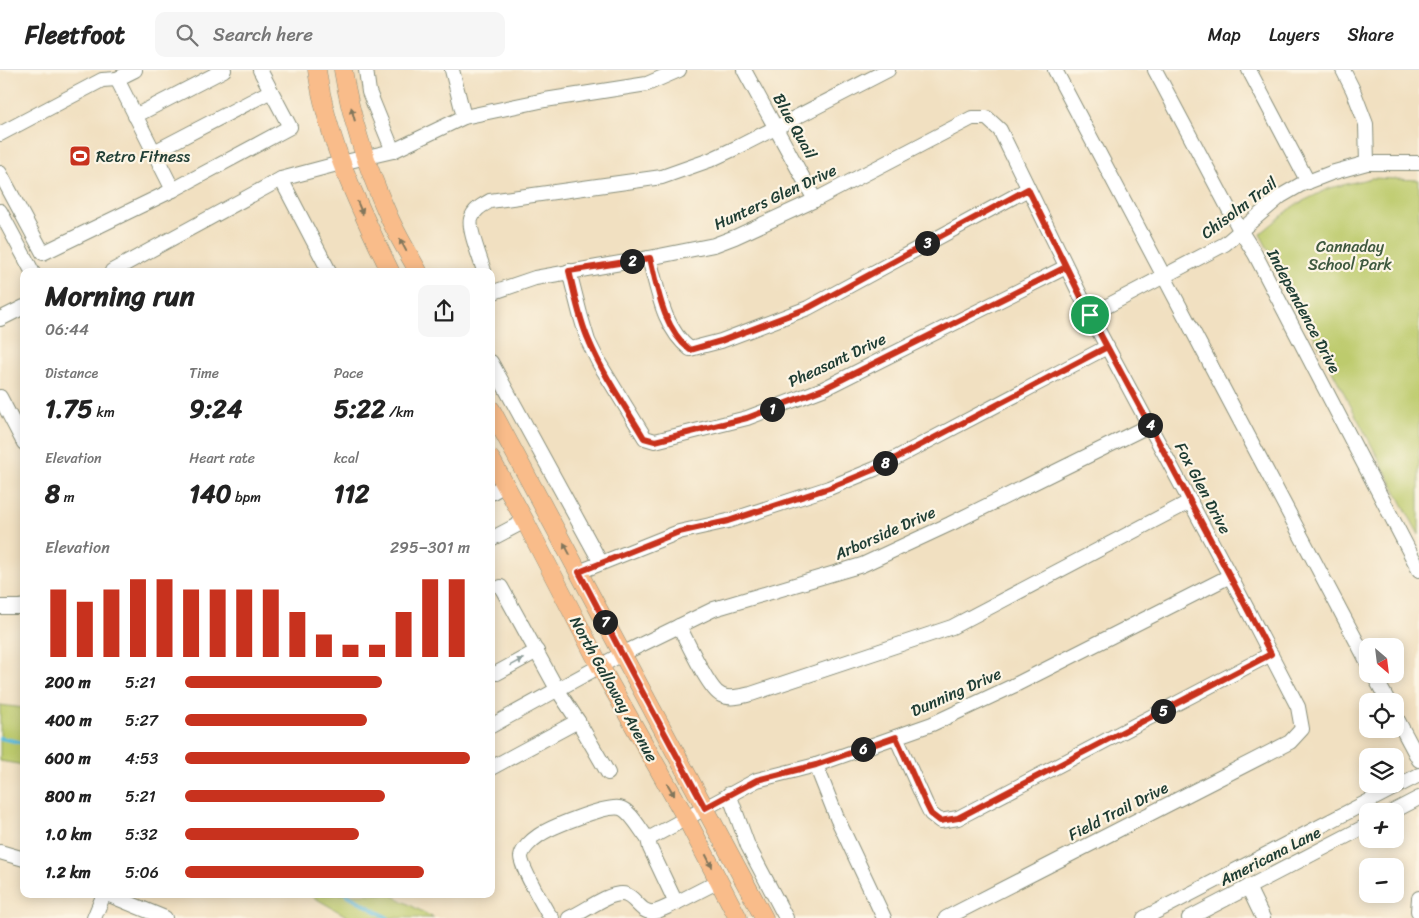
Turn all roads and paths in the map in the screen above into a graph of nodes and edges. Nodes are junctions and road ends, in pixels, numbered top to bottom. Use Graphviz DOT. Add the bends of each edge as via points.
graph roads {
  1 [pos="135,70"];
  2 [pos="224,70"];
  3 [pos="260,70"];
  4 [pos="316,70"];
  5 [pos="343,70"];
  6 [pos="366,70"];
  7 [pos="452,70"];
  8 [pos="679,70"];
  9 [pos="744,70"];
  10 [pos="888,70"];
  11 [pos="1055,70"];
  12 [pos="1156,70"];
  13 [pos="1249,70"];
  14 [pos="1343,70"];
  15 [pos="117,79"];
  16 [pos="271,91"];
  17 [pos="136,116"];
  18 [pos="464,117"];
  19 [pos="776,128"];
  20 [pos="1000,130"];
  21 [pos="0,134"];
  22 [pos="154,152"];
  23 [pos="392,152"];
  24 [pos="365,158"];
  25 [pos="341,163"];
  26 [pos="1367,163"];
  27 [pos="1419,163"];
  28 [pos="0,173"];
  29 [pos="281,179"];
  30 [pos="1308,182"];
  31 [pos="1028,189"];
  32 [pos="173,190"];
  33 [pos="815,200"];
  34 [pos="0,211"];
  35 [pos="1240,230"];
  36 [pos="650,258"];
  37 [pos="1066,267"];
  38 [pos="30,268"];
  39 [pos="118,268"];
  40 [pos="327,268"];
  41 [pos="389,268"];
  42 [pos="416,268"];
  43 [pos="483,268"];
  44 [pos="569,271"];
  45 [pos="1164,276"];
  46 [pos="495,291"];
  47 [pos="20,309"];
  48 [pos="1090,315"];
  49 [pos="0,319"];
  50 [pos="1107,347"];
  51 [pos="495,369"];
  52 [pos="0,397"];
  53 [pos="495,415"];
  54 [pos="1150,425"];
  55 [pos="20,435"];
  56 [pos="495,476"];
  57 [pos="498,489"];
  58 [pos="1190,501"];
  59 [pos="525,521"];
  60 [pos="495,537"];
  61 [pos="600,563"];
  62 [pos="1419,570"];
  63 [pos="579,572"];
  64 [pos="1230,576"];
  65 [pos="501,587"];
  66 [pos="0,607"];
  67 [pos="20,607"];
  68 [pos="679,626"];
  69 [pos="1359,646"];
  70 [pos="537,651"];
  71 [pos="622,654"];
  72 [pos="1271,654"];
  73 [pos="600,666"];
  74 [pos="497,673"];
  75 [pos="557,689"];
  76 [pos="578,721"];
  77 [pos="495,724"];
  78 [pos="1302,730"];
  79 [pos="1404,732"];
  80 [pos="896,737"];
  81 [pos="1419,760"];
  82 [pos="816,765"];
  83 [pos="495,766"];
  84 [pos="608,773"];
  85 [pos="1419,775"];
  86 [pos="729,794"];
  87 [pos="1419,798"];
  88 [pos="1404,806"];
  89 [pos="705,808"];
  90 [pos="686,818"];
  91 [pos="1359,830"];
  92 [pos="648,839"];
  93 [pos="0,852"];
  94 [pos="20,858"];
  95 [pos="719,881"];
  96 [pos="1248,887"];
  97 [pos="104,898"];
  98 [pos="116,898"];
  99 [pos="1419,898"];
  100 [pos="676,903"];
  101 [pos="1419,912"];
  102 [pos="1206,914"];
  103 [pos="734,917"];
  104 [pos="94,918"];
  105 [pos="166,918"];
  106 [pos="552,918"];
  107 [pos="569,918"];
  108 [pos="764,918"];
  109 [pos="786,918"];
  110 [pos="884,918"];
  111 [pos="946,918"];
  112 [pos="1144,918"];
  113 [pos="1189,918"];
  114 [pos="1263,918"];
  1 -- 15 [label="street"];
  2 -- 17 [label="street"];
  3 -- 16 [label="street"];
  4 -- 25 [label="main road" via="328,125"];
  24 -- 5 [label="main road, one-way"];
  6 -- 23 [label="street" via="370,92"];
  7 -- 18 [label="street"];
  8 -- 18 [label="street" via="647,84"];
  9 -- 19 [label="street, Blue Quail"];
  10 -- 19 [label="street"];
  11 -- 45 [label="street"];
  12 -- 35 [label="street, Independence Drive"];
  13 -- 30 [label="street"];
  14 -- 26 [label="street" via="1366,124"];
  15 -- 17 [label="street"];
  15 -- 21 [label="street" via="102,80"];
  16 -- 22 [label="street"];
  16 -- 32 [label="street" via="290,127"];
  17 -- 22 [label="street"];
  18 -- 23 [label="street"];
  19 -- 33 [label="street, Blue Quail"];
  19 -- 43 [label="street" via="710,160 662,177 490,200 475,212 470,227"];
  20 -- 31 [label="street, Fox Glen Drive"];
  20 -- 33 [label="street, Hunters Glen Drive" via="987,118 972,118"];
  22 -- 32 [label="street"];
  23 -- 24 [label="street"];
  24 -- 25 [label="street"];
  42 -- 24 [label="main road, one-way" via="389,218"];
  25 -- 29 [label="street"];
  25 -- 41 [label="main road, one-way"];
  26 -- 27 [label="street, Chisolm Trail"];
  26 -- 30 [label="street, Chisolm Trail"];
  28 -- 32 [label="street" via="43,253"];
  29 -- 39 [label="street"];
  29 -- 40 [label="street"];
  30 -- 35 [label="street, Chisolm Trail" via="1281,196"];
  31 -- 36 [label="street" via="808,308 690,350 681,342 662,308"];
  31 -- 37 [label="street, Fox Glen Drive"];
  33 -- 36 [label="street, Hunters Glen Drive" via="714,245"];
  34 -- 38 [label="street"];
  35 -- 45 [label="street, Chisolm Trail" via="1221,246"];
  35 -- 62 [label="street, Independence Drive"];
  36 -- 44 [label="street, Hunters Glen Drive"];
  37 -- 44 [label="street, Pheasant Drive" via="823,389 747,418 655,441 644,438 599,362 588,340"];
  37 -- 48 [label="street, Fox Glen Drive"];
  44 -- 46 [label="street, Hunters Glen Drive"];
  45 -- 48 [label="street, Chisolm Trail"];
  45 -- 69 [label="street"];
  47 -- 49 [label="street"];
  48 -- 50 [label="street, Fox Glen Drive"];
  50 -- 54 [label="street, Fox Glen Drive"];
  50 -- 61 [label="street" via="875,469 829,488 728,521 679,532"];
  51 -- 61 [label="street"];
  52 -- 55 [label="street"];
  63 -- 53 [label="main road, North Galloway Avenue, one-way"];
  54 -- 58 [label="street, Fox Glen Drive"];
  54 -- 68 [label="street, Arborside Drive" via="862,566 714,609"];
  56 -- 57 [label="main road, North Galloway Avenue"];
  57 -- 59 [label="main road, North Galloway Avenue"];
  58 -- 64 [label="street, Fox Glen Drive"];
  58 -- 68 [label="street" via="952,627 751,694 730,698 720,695 711,685"];
  59 -- 60 [label="street"];
  59 -- 73 [label="main road, North Galloway Avenue"];
  61 -- 63 [label="street"];
  63 -- 71 [label="main road, North Galloway Avenue"];
  64 -- 72 [label="street, Fox Glen Drive"];
  64 -- 80 [label="street, Dunning Drive" via="1013,686"];
  65 -- 70 [label="street"];
  66 -- 67 [label="street"];
  68 -- 71 [label="street, Arborside Drive"];
  74 -- 70 [label="street, one-way"];
  70 -- 75 [label="street"];
  71 -- 73 [label="street, Arborside Drive"];
  71 -- 89 [label="main road, North Galloway Avenue"];
  72 -- 78 [label="street, Fox Glen Drive" via="1298,707"];
  72 -- 80 [label="street" via="958,818 940,821 931,814"];
  73 -- 75 [label="street, Arborside Drive"];
  73 -- 90 [label="main road, North Galloway Avenue, one-way"];
  75 -- 76 [label="street"];
  75 -- 77 [label="street, Arborside Drive"];
  76 -- 83 [label="street"];
  76 -- 84 [label="street"];
  78 -- 111 [label="street, Field Trail Drive" via="1290,742"];
  79 -- 81 [label="street"];
  80 -- 82 [label="street, Dunning Drive"];
  82 -- 86 [label="street, Dunning Drive" via="757,780"];
  82 -- 110 [label="street"];
  85 -- 112 [label="street"];
  86 -- 89 [label="street, Dunning Drive"];
  86 -- 109 [label="street" via="748,846"];
  87 -- 88 [label="street"];
  89 -- 90 [label="street, Dunning Drive"];
  89 -- 108 [label="main road, North Galloway Avenue"];
  90 -- 92 [label="street, Dunning Drive"];
  90 -- 95 [label="main road, North Galloway Avenue, one-way"];
  91 -- 96 [label="street, Americana Lane"];
  92 -- 100 [label="street"];
  92 -- 106 [label="street" via="628,812 620,808 571,820 538,836 521,856 531,882"];
  93 -- 94 [label="street"];
  95 -- 100 [label="street"];
  95 -- 103 [label="main road, North Galloway Avenue"];
  96 -- 102 [label="street, Americana Lane"];
  96 -- 114 [label="street"];
  97 -- 104 [label="street"];
  98 -- 105 [label="street"];
  99 -- 101 [label="street"];
  100 -- 107 [label="street" via="653,912 647,911 623,894 608,897"];
  102 -- 113 [label="street, Americana Lane"];
}
